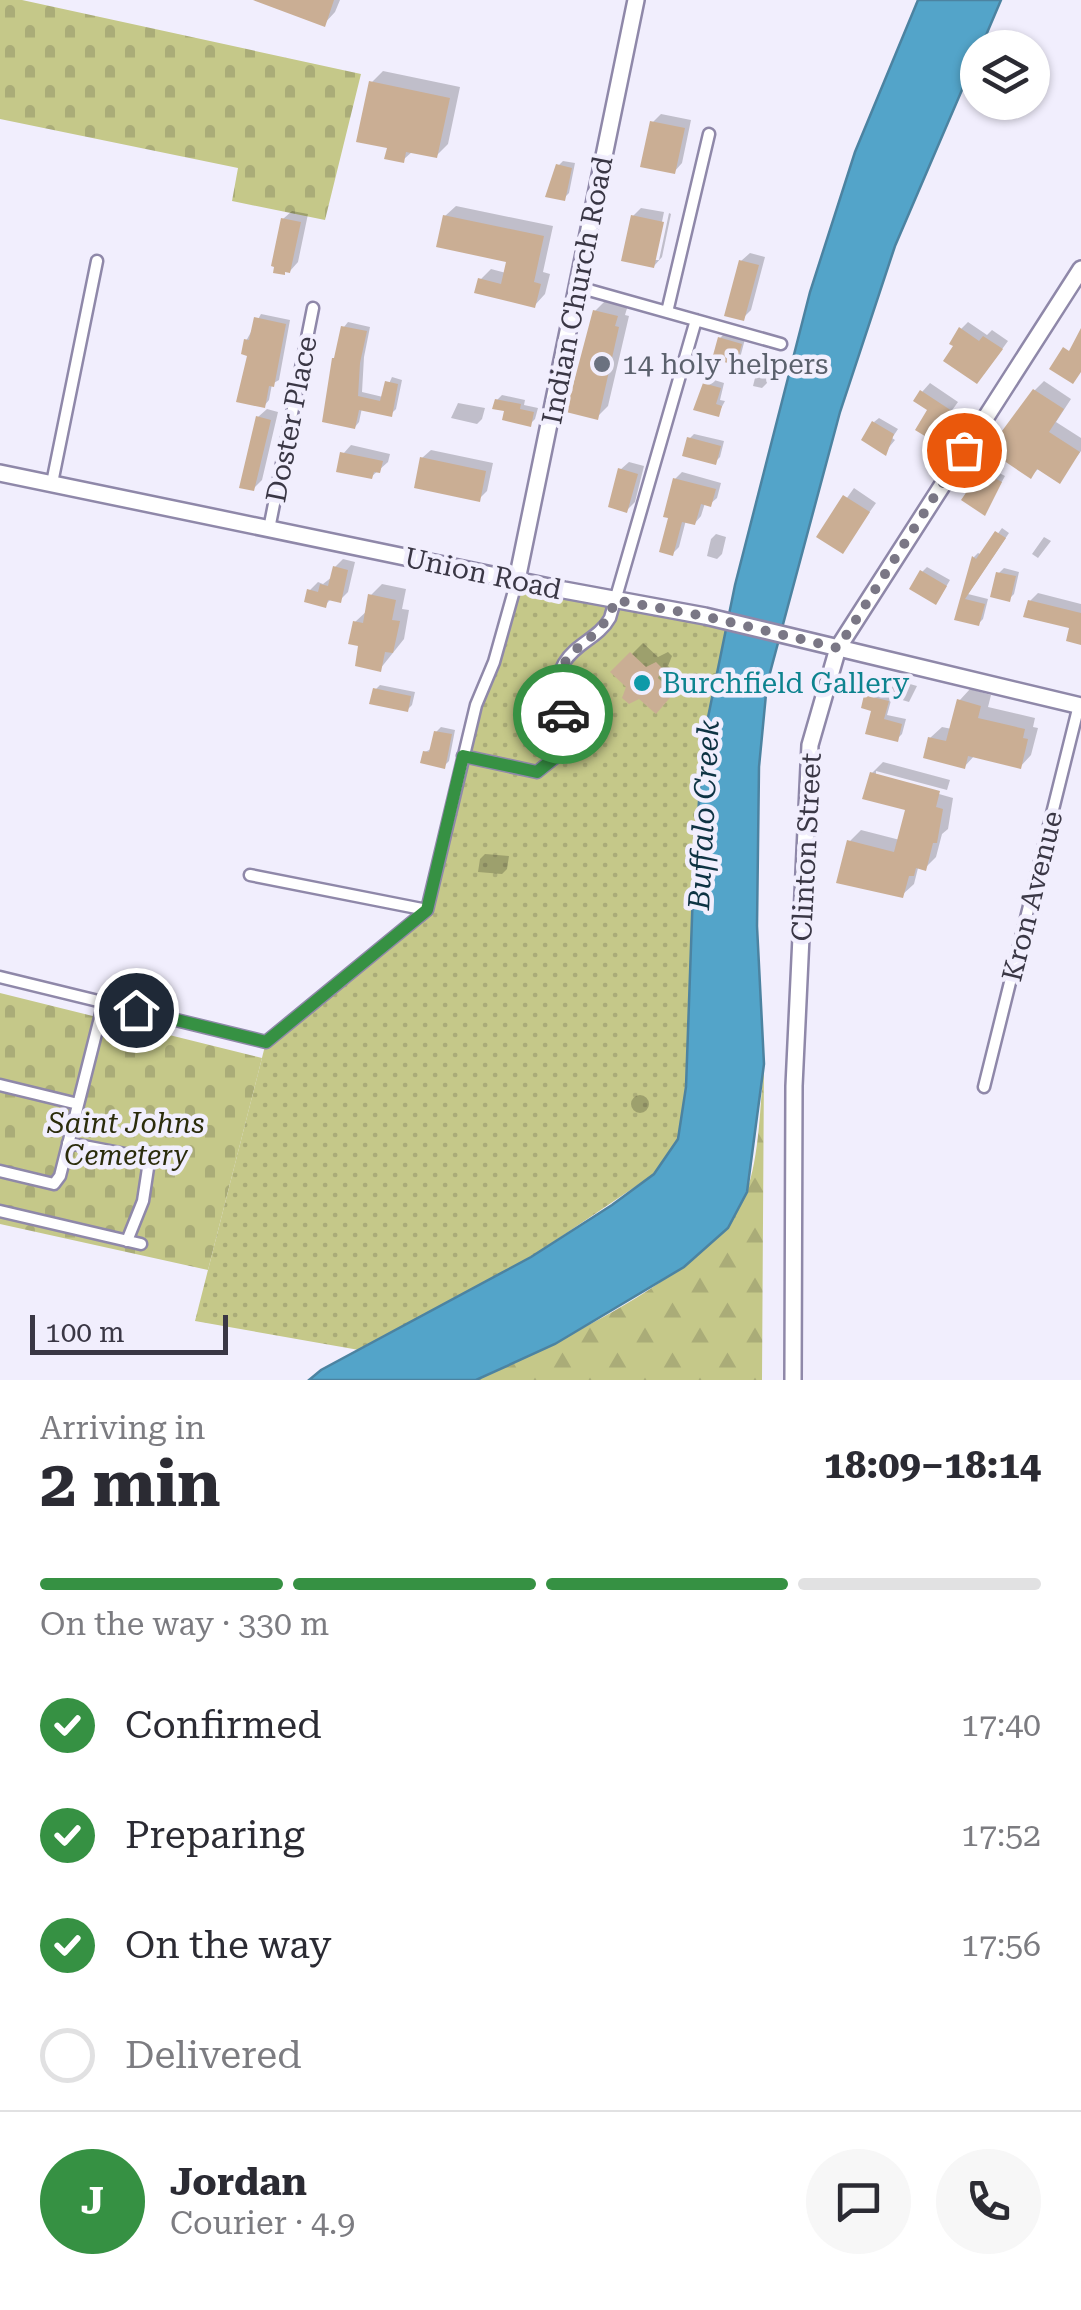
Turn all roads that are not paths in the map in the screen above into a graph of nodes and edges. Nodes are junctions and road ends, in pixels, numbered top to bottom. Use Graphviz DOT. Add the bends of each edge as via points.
graph roads {
  1 [pos="636,0"];
  2 [pos="709,134"];
  3 [pos="96,261"];
  4 [pos="1081,269"];
  5 [pos="578,287"];
  6 [pos="313,308"];
  7 [pos="667,312"];
  8 [pos="696,320"];
  9 [pos="781,344"];
  10 [pos="0,474"];
  11 [pos="52,484"];
  12 [pos="269,529"];
  13 [pos="517,580"];
  14 [pos="615,600"];
  15 [pos="838,648"];
  16 [pos="1080,706"];
  17 [pos="463,756"];
  18 [pos="250,875"];
  19 [pos="427,910"];
  20 [pos="0,977"];
  21 [pos="104,1002"];
  22 [pos="0,1084"];
  23 [pos="984,1087"];
  24 [pos="78,1104"];
  25 [pos="68,1143"];
  26 [pos="0,1171"];
  27 [pos="0,1211"];
  28 [pos="127,1241"];
  29 [pos="141,1244"];
  30 [pos="793,1380"];
  1 -- 5 [label="main road, Indian Church Road"];
  2 -- 7 [label="street"];
  3 -- 11 [label="street"];
  4 -- 15 [label="main road, Clinton Street"];
  5 -- 7 [label="street"];
  5 -- 13 [label="main road, Indian Church Road"];
  6 -- 12 [label="street, Doster Place"];
  7 -- 8 [label="street"];
  8 -- 9 [label="street"];
  8 -- 14 [label="street"];
  10 -- 11 [label="main road, Union Road"];
  11 -- 12 [label="main road, Union Road"];
  12 -- 13 [label="main road, Union Road"];
  13 -- 14 [label="main road, Union Road"];
  13 -- 17 [label="street"];
  14 -- 15 [label="main road, Union Road"];
  14 -- 17 [label="street" via="606,625 562,666 562,752 537,772"];
  15 -- 16 [label="main road, Union Road"];
  15 -- 30 [label="main road, Clinton Street" via="810,746 794,1086"];
  16 -- 23 [label="street, Kron Avenue"];
  17 -- 19 [label="street"];
  18 -- 19 [label="street"];
  19 -- 21 [label="street" via="266,1042"];
  20 -- 21 [label="street"];
  21 -- 24 [label="street"];
  22 -- 24 [label="street"];
  24 -- 25 [label="street"];
  25 -- 26 [label="street" via="54,1184"];
  25 -- 28 [label="street" via="141,1157 148,1168"];
  27 -- 28 [label="street"];
  28 -- 29 [label="street"];
}
